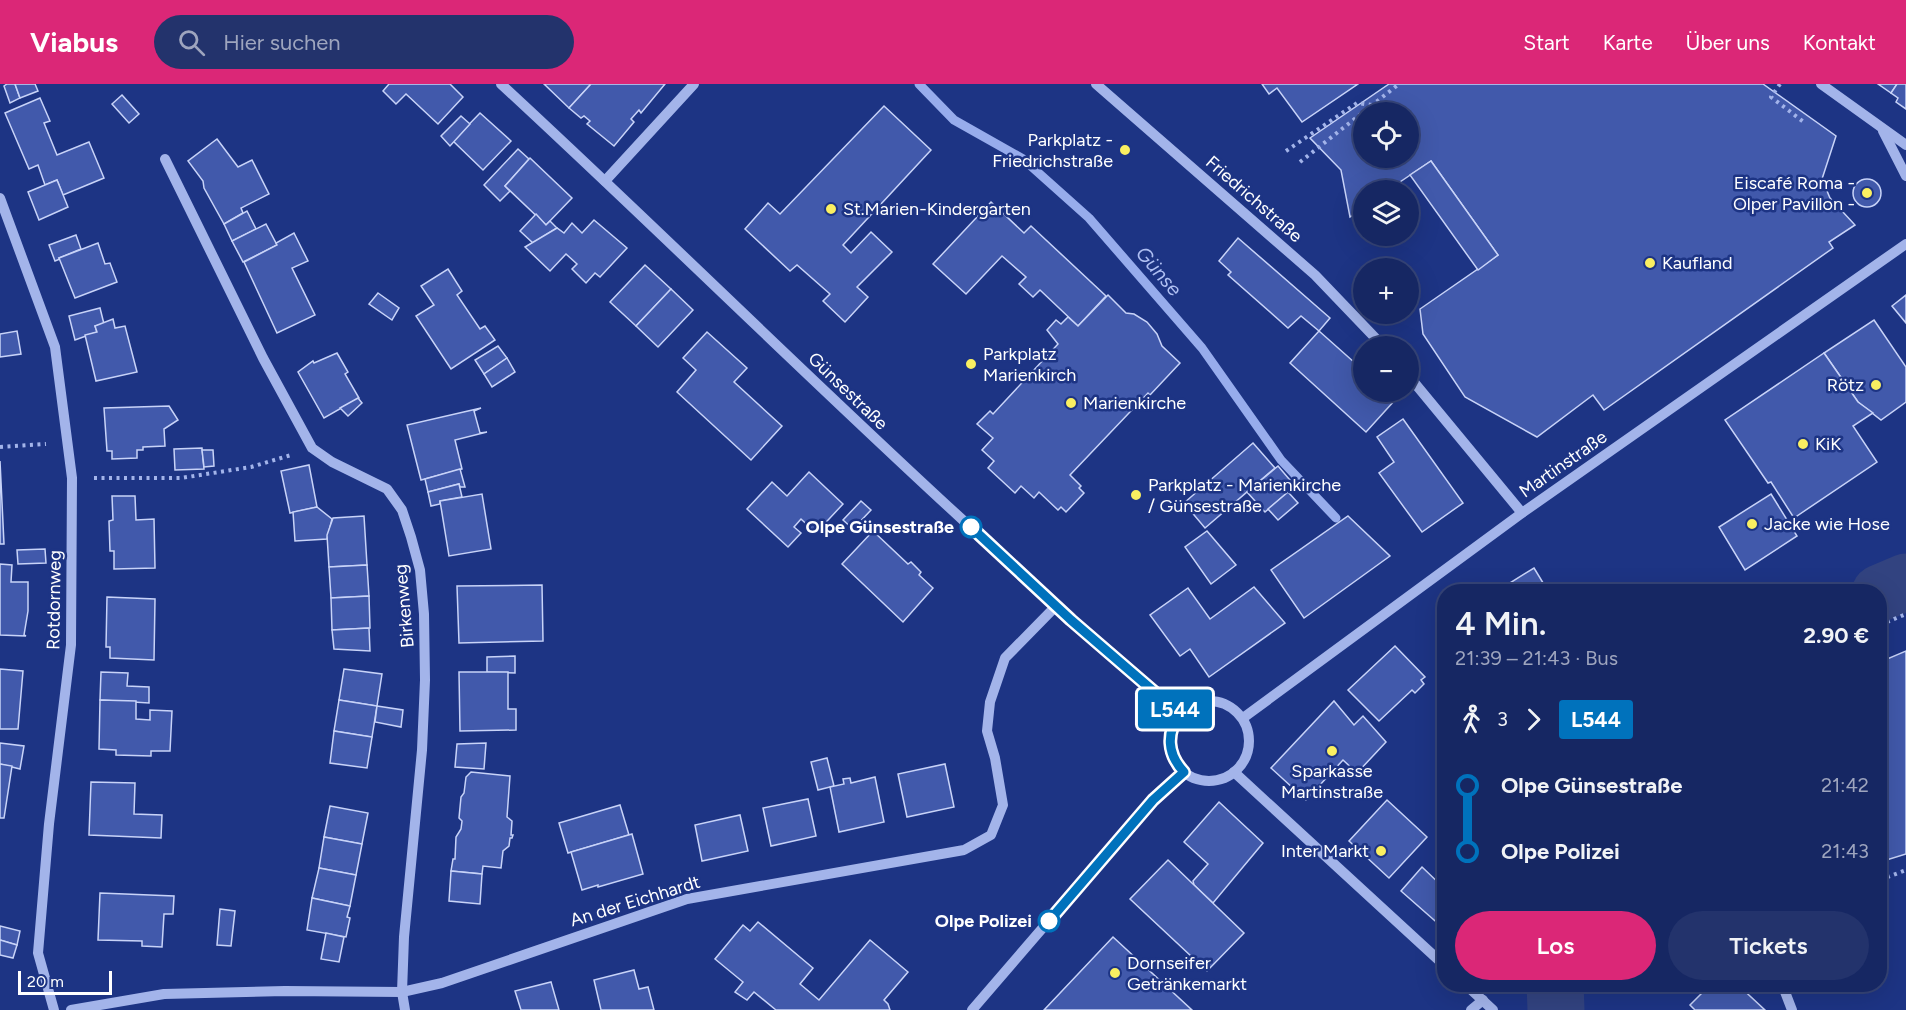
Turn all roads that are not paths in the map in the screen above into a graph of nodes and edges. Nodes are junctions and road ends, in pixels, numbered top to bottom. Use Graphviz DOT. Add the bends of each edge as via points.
graph roads {
  1 [pos="501,84"];
  2 [pos="694,84"];
  3 [pos="1096,84"];
  4 [pos="1821,84"];
  5 [pos="1882,128"];
  6 [pos="1906,145"];
  7 [pos="165,159"];
  8 [pos="1906,176"];
  9 [pos="605,180"];
  10 [pos="0,198"];
  11 [pos="1906,244"];
  12 [pos="1373,336"];
  13 [pos="1419,388"];
  14 [pos="1522,513"];
  15 [pos="1056,606"];
  16 [pos="1180,714"];
  17 [pos="1242,718"];
  18 [pos="1184,772"];
  19 [pos="1234,772"];
  20 [pos="1437,959"];
  21 [pos="402,992"];
  22 [pos="1474,992"];
  23 [pos="1785,992"];
  24 [pos="1483,1000"];
  25 [pos="54,1010"];
  26 [pos="70,1010"];
  27 [pos="405,1010"];
  28 [pos="972,1010"];
  29 [pos="1471,1010"];
  30 [pos="1493,1010"];
  31 [pos="1791,1010"];
  1 -- 9 [label="street, Günsestraße"];
  2 -- 9 [label="street"];
  3 -- 12 [label="street, Friedrichstraße" via="1315,275"];
  4 -- 5 [label="street"];
  5 -- 6 [label="street"];
  5 -- 8 [label="street"];
  7 -- 21 [label="street, Birkenweg" via="312,448 387,489 402,510 420,570 425,692"];
  9 -- 15 [label="street, Günsestraße"];
  10 -- 25 [label="street, Rotdornweg" via="55,347 72,478 71,645 38,953"];
  11 -- 14 [label="street, Martinstraße"];
  13 -- 14 [label="street"];
  14 -- 17 [label="street, Martinstraße"];
  15 -- 16 [label="street, Günsestraße"];
  15 -- 21 [label="street, An der Eichhardt" via="1005,658 990,702 987,731 1003,805 991,835 964,850 687,899 442,983"];
  16 -- 17 [label="street" via="1190,706 1212,701 1224,704"];
  16 -- 18 [label="street" via="1169,743 1176,764"];
  17 -- 19 [label="street" via="1250,741 1243,764"];
  18 -- 19 [label="street" via="1214,781"];
  18 -- 28 [label="street" via="1153,800"];
  19 -- 20 [label="street"];
  21 -- 26 [label="street, An der Eichhardt" via="164,994"];
  21 -- 27 [label="street, Birkenweg"];
  22 -- 24 [label="street"];
  23 -- 31 [label="street"];
  24 -- 29 [label="street"];
  24 -- 30 [label="street"];
}
